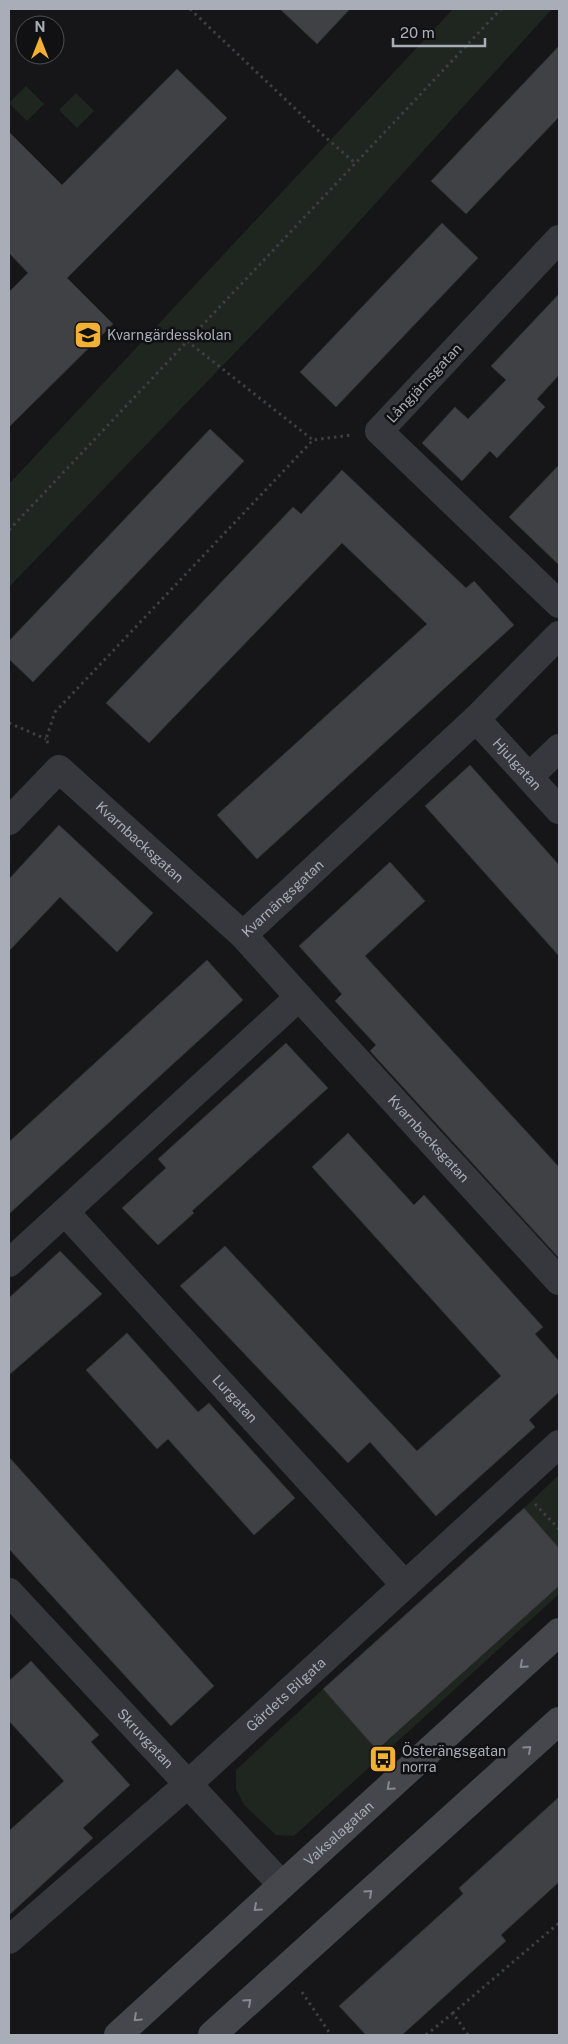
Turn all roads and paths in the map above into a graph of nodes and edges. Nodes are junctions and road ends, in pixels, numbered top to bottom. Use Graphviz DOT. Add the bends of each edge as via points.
graph roads {
  1 [pos="190,9"];
  2 [pos="501,9"];
  3 [pos="355,163"];
  4 [pos="559,239"];
  5 [pos="187,341"];
  6 [pos="378,431"];
  7 [pos="313,440"];
  8 [pos="9,530"];
  9 [pos="559,604"];
  10 [pos="559,635"];
  11 [pos="476,718"];
  12 [pos="9,723"];
  13 [pos="46,739"];
  14 [pos="559,748"];
  15 [pos="59,768"];
  16 [pos="529,777"];
  17 [pos="559,810"];
  18 [pos="9,821"];
  19 [pos="243,935"];
  20 [pos="299,998"];
  21 [pos="66,1212"];
  22 [pos="9,1263"];
  23 [pos="559,1281"];
  24 [pos="559,1444"];
  25 [pos="405,1585"];
  26 [pos="9,1592"];
  27 [pos="558,1636"];
  28 [pos="559,1721"];
  29 [pos="187,1785"];
  30 [pos="282,1885"];
  31 [pos="559,1923"];
  32 [pos="9,1940"];
  33 [pos="453,2013"];
  34 [pos="118,2035"];
  35 [pos="212,2035"];
  36 [pos="426,2035"];
  37 [pos="468,2035"];
  1 -- 3 [label="path"];
  2 -- 3 [label="path"];
  3 -- 5 [label="path"];
  4 -- 6 [label="street, Långjärnsgatan"];
  5 -- 7 [label="path"];
  5 -- 8 [label="path"];
  6 -- 7 [label="path"];
  6 -- 9 [label="street, Långjärnsgatan"];
  7 -- 13 [label="path" via="55,712"];
  10 -- 11 [label="street, Kvarnängsgatan"];
  11 -- 16 [label="street, Hjulgatan"];
  11 -- 19 [label="street, Kvarnängsgatan"];
  12 -- 13 [label="path"];
  13 -- 15 [label="path"];
  14 -- 16 [label="street"];
  15 -- 18 [label="street"];
  15 -- 19 [label="street, Kvarnbacksgatan"];
  16 -- 17 [label="street, Hjulgatan"];
  19 -- 20 [label="street, Kvarnängsgatan"];
  20 -- 21 [label="street"];
  20 -- 23 [label="street, Kvarnbacksgatan"];
  21 -- 22 [label="street"];
  21 -- 25 [label="street, Lurgatan"];
  24 -- 25 [label="street, Gärdets Bilgata"];
  25 -- 29 [label="street, Gärdets Bilgata"];
  26 -- 29 [label="street, Skruvgatan"];
  27 -- 30 [label="main road, Vaksalagatan, one-way"];
  35 -- 28 [label="main road, one-way"];
  29 -- 30 [label="street, Skruvgatan"];
  29 -- 32 [label="street, Gärdets Bilgata"];
  30 -- 34 [label="main road, Vaksalagatan, one-way"];
  31 -- 33 [label="path"];
  33 -- 36 [label="path"];
  33 -- 37 [label="path"];
}
